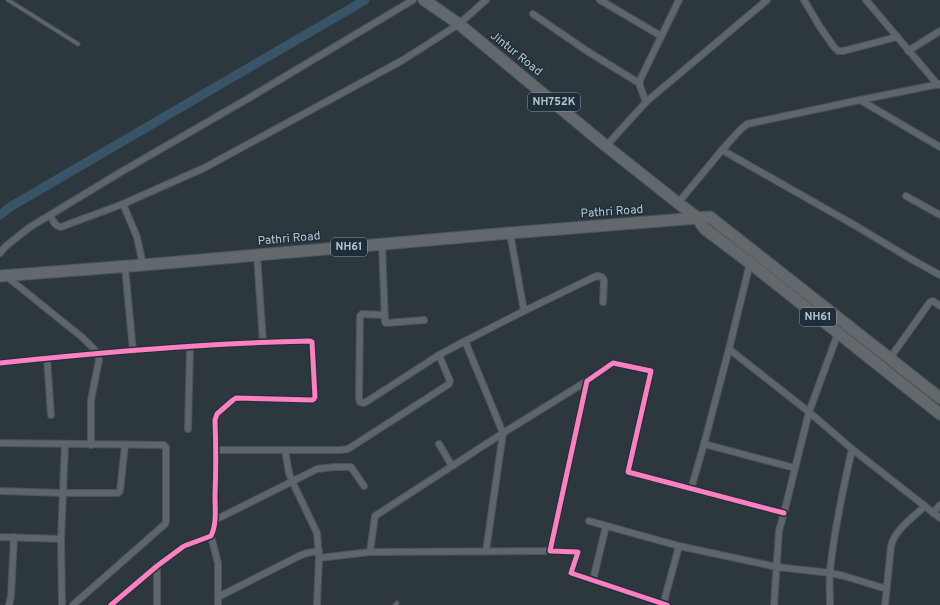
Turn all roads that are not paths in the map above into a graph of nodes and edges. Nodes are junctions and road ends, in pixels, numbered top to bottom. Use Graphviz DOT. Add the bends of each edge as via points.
graph roads {
  1 [pos="8,0"];
  2 [pos="413,0"];
  3 [pos="424,0"];
  4 [pos="486,0"];
  5 [pos="600,0"];
  6 [pos="679,0"];
  7 [pos="767,0"];
  8 [pos="804,0"];
  9 [pos="866,0"];
  10 [pos="533,14"];
  11 [pos="459,24"];
  12 [pos="940,31"];
  13 [pos="661,36"];
  14 [pos="897,37"];
  15 [pos="78,44"];
  16 [pos="908,51"];
  17 [pos="639,83"];
  18 [pos="939,84"];
  19 [pos="860,100"];
  20 [pos="646,102"];
  21 [pos="606,146"];
  22 [pos="940,147"];
  23 [pos="722,150"];
  24 [pos="906,196"];
  25 [pos="123,204"];
  26 [pos="680,205"];
  27 [pos="50,215"];
  28 [pos="940,215"];
  29 [pos="699,218"];
  30 [pos="510,233"];
  31 [pos="382,244"];
  32 [pos="0,253"];
  33 [pos="257,255"];
  34 [pos="750,263"];
  35 [pos="143,265"];
  36 [pos="125,266"];
  37 [pos="2,275"];
  38 [pos="940,275"];
  39 [pos="603,302"];
  40 [pos="940,306"];
  41 [pos="524,311"];
  42 [pos="384,315"];
  43 [pos="424,320"];
  44 [pos="838,333"];
  45 [pos="465,341"];
  46 [pos="263,342"];
  47 [pos="190,347"];
  48 [pos="729,349"];
  49 [pos="133,351"];
  50 [pos="98,353"];
  51 [pos="439,355"];
  52 [pos="47,358"];
  53 [pos="890,358"];
  54 [pos="0,363"];
  55 [pos="587,381"];
  56 [pos="940,398"];
  57 [pos="809,412"];
  58 [pos="940,414"];
  59 [pos="51,415"];
  60 [pos="188,429"];
  61 [pos="503,432"];
  62 [pos="0,443"];
  63 [pos="65,444"];
  64 [pos="91,444"];
  65 [pos="439,444"];
  66 [pos="704,444"];
  67 [pos="125,445"];
  68 [pos="852,449"];
  69 [pos="216,450"];
  70 [pos="285,450"];
  71 [pos="452,466"];
  72 [pos="795,468"];
  73 [pos="292,481"];
  74 [pos="364,486"];
  75 [pos="691,489"];
  76 [pos="0,490"];
  77 [pos="63,493"];
  78 [pos="940,505"];
  79 [pos="925,506"];
  80 [pos="933,512"];
  81 [pos="784,513"];
  82 [pos="940,518"];
  83 [pos="214,520"];
  84 [pos="589,521"];
  85 [pos="606,526"];
  86 [pos="211,536"];
  87 [pos="0,537"];
  88 [pos="14,537"];
  89 [pos="61,539"];
  90 [pos="679,546"];
  91 [pos="319,551"];
  92 [pos="486,551"];
  93 [pos="550,551"];
  94 [pos="370,552"];
  95 [pos="319,558"];
  96 [pos="157,566"];
  97 [pos="777,567"];
  98 [pos="830,573"];
  99 [pos="593,580"];
  100 [pos="887,588"];
  101 [pos="218,597"];
  102 [pos="9,605"];
  103 [pos="62,605"];
  104 [pos="73,605"];
  105 [pos="111,605"];
  106 [pos="157,605"];
  107 [pos="218,605"];
  108 [pos="317,605"];
  109 [pos="665,605"];
  110 [pos="774,605"];
  111 [pos="830,605"];
  112 [pos="885,605"];
  1 -- 15 [label="lane"];
  2 -- 27 [label="street"];
  3 -- 11 [label="highway, Jintur Road / NH752K"];
  4 -- 11 [label="street"];
  5 -- 13 [label="street"];
  6 -- 13 [label="street"];
  7 -- 20 [label="street"];
  8 -- 14 [label="street" via="838,51"];
  9 -- 14 [label="street"];
  10 -- 17 [label="street"];
  11 -- 21 [label="highway, Jintur Road / NH752K"];
  11 -- 25 [label="street" via="403,60 204,168"];
  12 -- 16 [label="street"];
  13 -- 17 [label="street"];
  14 -- 16 [label="street"];
  16 -- 18 [label="street"];
  17 -- 20 [label="street"];
  18 -- 19 [label="street"];
  19 -- 22 [label="street"];
  19 -- 23 [label="street" via="747,124"];
  20 -- 21 [label="street"];
  21 -- 26 [label="highway, Jintur Road / NH752K"];
  23 -- 26 [label="street"];
  23 -- 38 [label="street"];
  24 -- 28 [label="street"];
  25 -- 27 [label="street" via="61,227 54,224"];
  25 -- 35 [label="street" via="137,237"];
  26 -- 29 [label="highway, NH752K"];
  27 -- 32 [label="street" via="30,227"];
  29 -- 30 [label="highway, Pathri Road / NH61"];
  29 -- 34 [label="highway, NH61" via="703,227"];
  29 -- 53 [label="highway, NH61" via="712,218"];
  30 -- 31 [label="highway, Pathri Road / NH61"];
  30 -- 41 [label="street"];
  31 -- 33 [label="highway, Pathri Road / NH61"];
  31 -- 42 [label="street"];
  33 -- 35 [label="highway, Pathri Road / NH61"];
  33 -- 46 [label="street"];
  34 -- 44 [label="highway, NH61"];
  34 -- 48 [label="street"];
  35 -- 36 [label="highway, Pathri Road / NH61"];
  36 -- 37 [label="highway, Pathri Road / NH61"];
  36 -- 49 [label="street"];
  37 -- 50 [label="street" via="72,328"];
  39 -- 41 [label="street" via="604,280 597,276"];
  40 -- 53 [label="street" via="933,301 930,302"];
  41 -- 45 [label="street"];
  42 -- 43 [label="street" via="385,323"];
  42 -- 51 [label="street" via="360,316 360,402 366,402"];
  44 -- 57 [label="street"];
  44 -- 58 [label="highway, NH61"];
  45 -- 51 [label="street"];
  45 -- 61 [label="street"];
  46 -- 47 [label="street"];
  46 -- 69 [label="street" via="311,342 314,398 235,399 216,418"];
  47 -- 49 [label="street"];
  47 -- 60 [label="street"];
  48 -- 57 [label="street"];
  48 -- 66 [label="street"];
  49 -- 50 [label="street"];
  50 -- 52 [label="street"];
  50 -- 64 [label="street" via="91,405"];
  51 -- 70 [label="street" via="449,384 351,447 340,450"];
  52 -- 54 [label="street"];
  52 -- 59 [label="street"];
  53 -- 56 [label="highway, NH61"];
  55 -- 61 [label="street"];
  55 -- 75 [label="street" via="614,363 651,371 628,472"];
  55 -- 93 [label="street"];
  57 -- 68 [label="street"];
  57 -- 72 [label="street"];
  61 -- 71 [label="street"];
  61 -- 92 [label="street"];
  62 -- 63 [label="street"];
  63 -- 64 [label="street"];
  63 -- 77 [label="street"];
  64 -- 67 [label="street"];
  65 -- 71 [label="street"];
  66 -- 72 [label="street"];
  66 -- 75 [label="street"];
  67 -- 77 [label="street" via="119,492"];
  67 -- 104 [label="street" via="166,447 166,523"];
  68 -- 79 [label="street"];
  68 -- 98 [label="street" via="840,503"];
  69 -- 70 [label="street"];
  69 -- 83 [label="street"];
  70 -- 73 [label="street"];
  71 -- 94 [label="street" via="374,516"];
  72 -- 81 [label="street"];
  73 -- 74 [label="street" via="317,469 348,466 353,469"];
  73 -- 83 [label="street"];
  73 -- 91 [label="street" via="317,533"];
  75 -- 81 [label="street"];
  76 -- 77 [label="street"];
  77 -- 89 [label="street"];
  78 -- 80 [label="street"];
  79 -- 80 [label="street"];
  79 -- 100 [label="street" via="894,538"];
  80 -- 82 [label="street"];
  81 -- 97 [label="street" via="779,531"];
  83 -- 86 [label="street"];
  84 -- 85 [label="street"];
  85 -- 90 [label="street"];
  85 -- 99 [label="street"];
  86 -- 96 [label="street" via="186,545"];
  86 -- 101 [label="street" via="218,563"];
  87 -- 88 [label="street"];
  88 -- 89 [label="street"];
  88 -- 102 [label="street"];
  89 -- 103 [label="street"];
  90 -- 97 [label="street"];
  90 -- 109 [label="street"];
  91 -- 95 [label="street"];
  91 -- 101 [label="street" via="299,556"];
  92 -- 93 [label="street"];
  92 -- 94 [label="street"];
  93 -- 99 [label="street" via="578,552 571,573"];
  94 -- 95 [label="street"];
  95 -- 108 [label="street"];
  96 -- 105 [label="street"];
  96 -- 106 [label="street"];
  97 -- 98 [label="street"];
  97 -- 110 [label="street"];
  98 -- 100 [label="street"];
  98 -- 111 [label="street"];
  99 -- 109 [label="street"];
  100 -- 112 [label="street"];
  101 -- 107 [label="street"];
}
